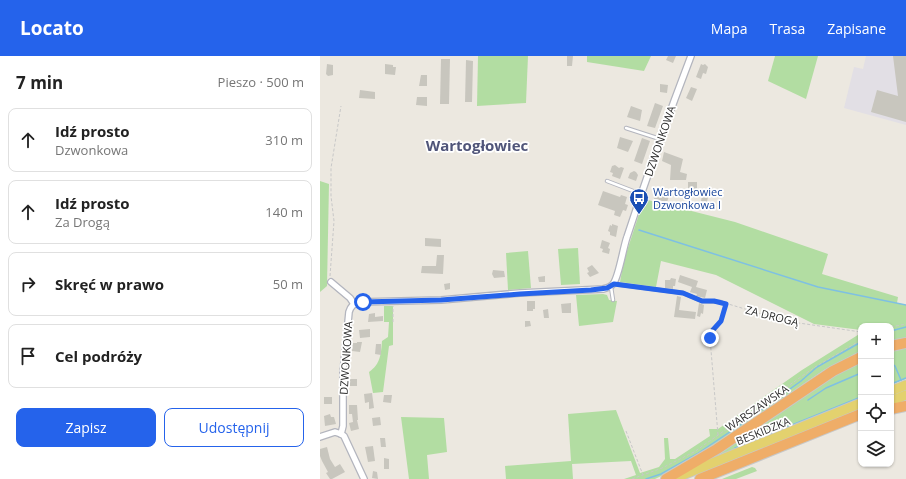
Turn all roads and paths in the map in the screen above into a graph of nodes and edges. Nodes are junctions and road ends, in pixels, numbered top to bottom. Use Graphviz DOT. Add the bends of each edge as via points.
graph roads {
  1 [pos="691,56"];
  2 [pos="341,106"];
  3 [pos="626,128"];
  4 [pos="660,139"];
  5 [pos="607,181"];
  6 [pos="641,194"];
  7 [pos="331,282"];
  8 [pos="612,285"];
  9 [pos="613,300"];
  10 [pos="393,302"];
  11 [pos="721,302"];
  12 [pos="354,304"];
  13 [pos="726,304"];
  14 [pos="393,322"];
  15 [pos="906,324"];
  16 [pos="894,327"];
  17 [pos="858,332"];
  18 [pos="858,342"];
  19 [pos="906,343"];
  20 [pos="894,345"];
  21 [pos="858,358"];
  22 [pos="906,385"];
  23 [pos="894,390"];
  24 [pos="906,395"];
  25 [pos="894,401"];
  26 [pos="858,404"];
  27 [pos="906,406"];
  28 [pos="894,408"];
  29 [pos="858,415"];
  30 [pos="626,431"];
  31 [pos="341,434"];
  32 [pos="718,436"];
  33 [pos="320,437"];
  34 [pos="644,475"];
  35 [pos="364,479"];
  36 [pos="632,479"];
  37 [pos="666,479"];
  38 [pos="673,479"];
  39 [pos="700,479"];
  1 -- 4 [label="street, DZWONKOWA"];
  2 -- 7 [label="path" via="331,168 334,221"];
  3 -- 4 [label="lane"];
  4 -- 6 [label="street, DZWONKOWA"];
  5 -- 6 [label="lane"];
  6 -- 8 [label="street, DZWONKOWA"];
  7 -- 12 [label="street"];
  8 -- 9 [label="lane"];
  8 -- 10 [label="street" via="603,289 556,289 457,299"];
  8 -- 11 [label="lane" via="683,293 702,301"];
  10 -- 12 [label="street"];
  10 -- 14 [label="path"];
  11 -- 13 [label="path, ZA DROGĄ"];
  12 -- 31 [label="street, DZWONKOWA" via="350,312 343,373"];
  13 -- 17 [label="path, ZA DROGĄ" via="785,321"];
  13 -- 32 [label="path" via="721,321 712,331 710,338"];
  15 -- 16 [label="path"];
  18 -- 32 [label="path" via="815,367"];
  19 -- 20 [label="highway"];
  21 -- 37 [label="highway, WARSZAWSKA" via="833,370 717,450"];
  22 -- 23 [label="main road"];
  24 -- 25 [label="main road"];
  26 -- 38 [label="main road, BESKIDZKA"];
  27 -- 28 [label="highway"];
  29 -- 39 [label="highway, BESKIDZKA"];
  30 -- 34 [label="path"];
  31 -- 33 [label="street" via="335,432"];
  31 -- 35 [label="street"];
  32 -- 34 [label="path" via="674,463"];
  34 -- 36 [label="path"];
}
